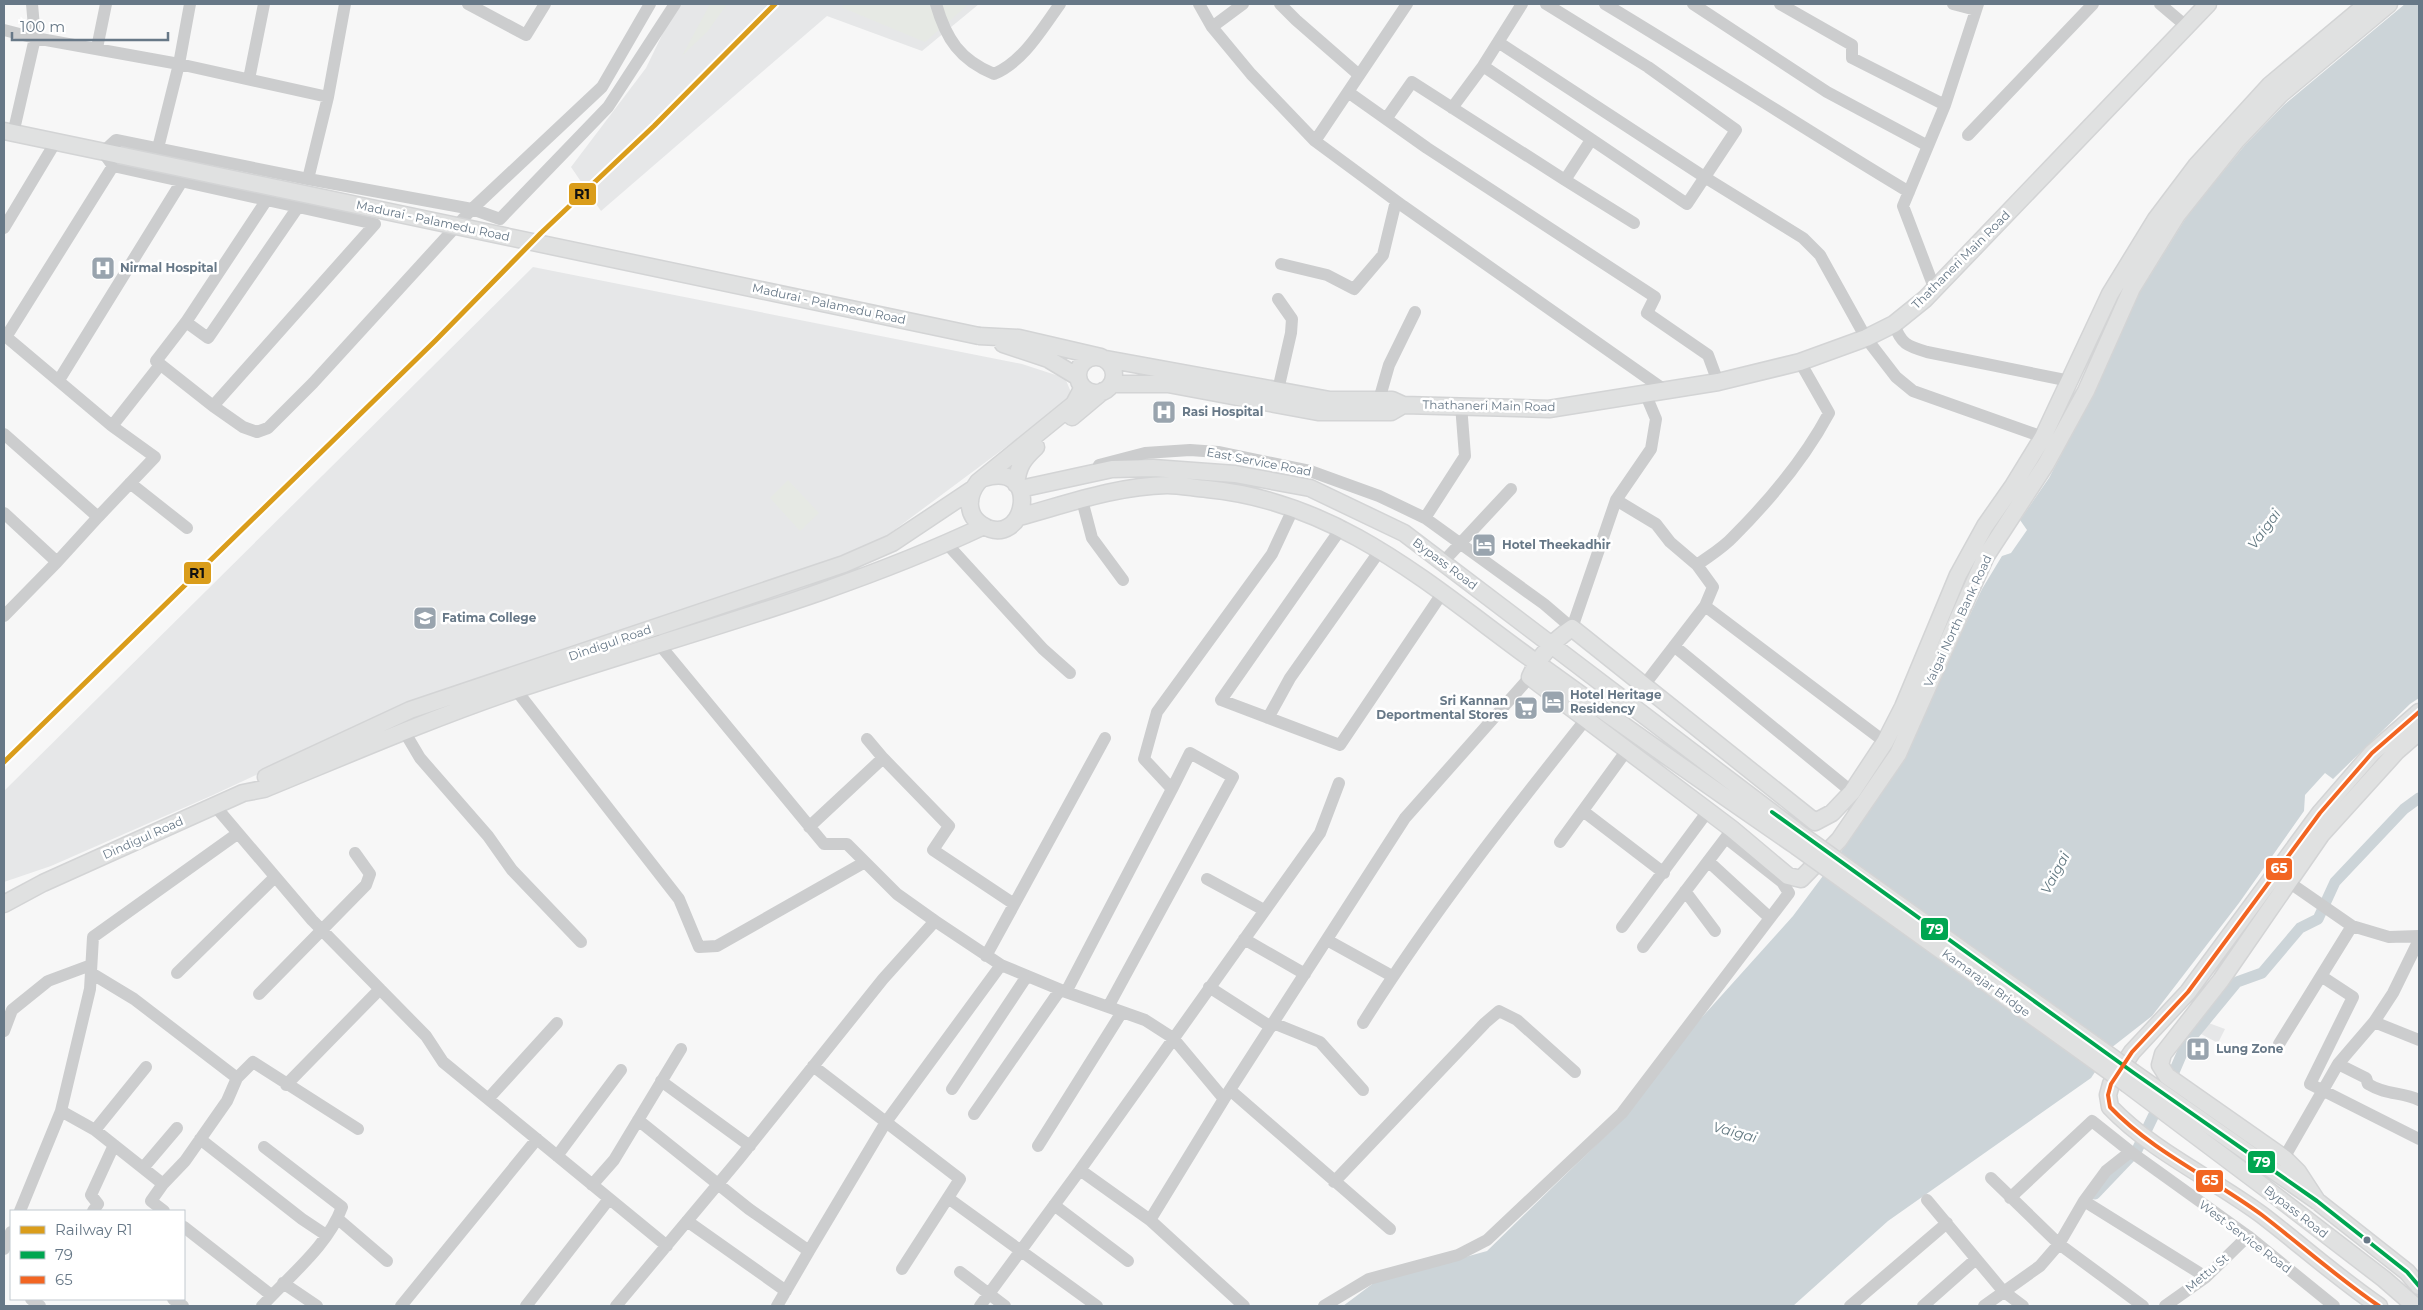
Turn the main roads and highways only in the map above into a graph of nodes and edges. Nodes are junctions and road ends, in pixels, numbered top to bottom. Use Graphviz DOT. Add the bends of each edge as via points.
graph roads {
  1 [pos="2208,4"];
  2 [pos="2367,4"];
  3 [pos="2389,4"];
  4 [pos="9,132"];
  5 [pos="979,336"];
  6 [pos="1104,358"];
  7 [pos="1081,382"];
  8 [pos="1108,388"];
  9 [pos="1378,406"];
  10 [pos="979,483"];
  11 [pos="1018,486"];
  12 [pos="1019,517"];
  13 [pos="984,526"];
  14 [pos="1552,643"];
  15 [pos="1533,670"];
  16 [pos="2419,712"];
  17 [pos="2419,732"];
  18 [pos="244,793"];
  19 [pos="1799,841"];
  20 [pos="43,883"];
  21 [pos="4,891"];
  22 [pos="4,904"];
  23 [pos="2131,1079"];
  24 [pos="2160,1100"];
  25 [pos="2317,1201"];
  26 [pos="2401,1267"];
  27 [pos="2419,1275"];
  28 [pos="2419,1286"];
  29 [pos="2419,1296"];
  30 [pos="2379,1306"];
  31 [pos="2415,1306"];
  1 -- 9 [label="main road, Thathaneri Main Road" via="1935,290 1894,324 1866,338 1800,362 1718,382 1549,409 1403,405 1392,400"];
  2 -- 14 [label="main road, Vaigai North Bank Road" via="2270,85 2196,166 2156,219 2110,294 2043,436 1985,526 1958,575 1885,742 1852,792 1832,813 1815,822 1572,628"];
  3 -- 15 [label="main road, Vaigai North Bank Road" via="2281,94 2236,141 2177,215 2132,288 2086,392 2046,464 1986,556 1898,754 1839,840 1801,879 1788,876 1729,834 1708,812 1586,719"];
  4 -- 5 [label="main road, Madurai - Palamedu Road, bridge" via="112,158"];
  5 -- 6 [label="main road, Madurai - Palamedu Road" via="1020,338"];
  5 -- 7 [label="main road, Madurai - Palamedu Road" via="1048,359"];
  6 -- 7 [label="main road" via="1091,357 1083,363"];
  6 -- 8 [label="main road" via="1113,368"];
  6 -- 9 [label="main road, Thathaneri Main Road"];
  7 -- 8 [label="main road" via="1092,392"];
  7 -- 10 [label="main road, Dindigul Road" via="1074,404"];
  8 -- 9 [label="main road, Thathaneri Main Road" via="1168,384 1318,412"];
  8 -- 11 [label="main road" via="1023,459 1018,468"];
  10 -- 11 [label="main road" via="1001,475"];
  10 -- 13 [label="main road" via="969,506"];
  10 -- 18 [label="main road, Dindigul Road" via="892,543 852,561 410,710 258,780"];
  11 -- 12 [label="main road" via="1023,503"];
  11 -- 14 [label="main road, Bypass Road" via="1112,469 1153,468 1235,474 1310,488 1404,533"];
  12 -- 13 [label="main road" via="1014,523 999,529"];
  12 -- 15 [label="main road, Bypass Road" via="1104,493 1167,485 1234,491 1294,507 1381,549 1443,592"];
  13 -- 18 [label="main road, Dindigul Road" via="854,580 516,690 404,731 264,789"];
  14 -- 15 [label="main road"];
  14 -- 19 [label="main road, Bypass Road"];
  15 -- 19 [label="main road, Bypass Road"];
  16 -- 30 [label="main road" via="2372,753 2320,813 2188,992 2132,1052 2111,1084 2109,1102 2115,1113 2136,1131 2261,1214 2351,1288"];
  17 -- 25 [label="main road" via="2397,751 2327,827 2221,980 2163,1054 2160,1065 2173,1080 2284,1158 2298,1172"];
  18 -- 20 [label="main road, Dindigul Road"];
  19 -- 23 [label="main road, Kamarajar Bridge, bridge"];
  20 -- 21 [label="main road, Dindigul Road" via="16,885"];
  20 -- 22 [label="main road, Dindigul Road"];
  23 -- 24 [label="main road, Bypass Road"];
  24 -- 25 [label="main road, Bypass Road"];
  24 -- 31 [label="main road, Bypass Road"];
  25 -- 26 [label="main road, Bypass Road"];
  26 -- 27 [label="main road"];
  26 -- 28 [label="main road, Bypass Road"];
  29 -- 31 [label="main road"];
}
